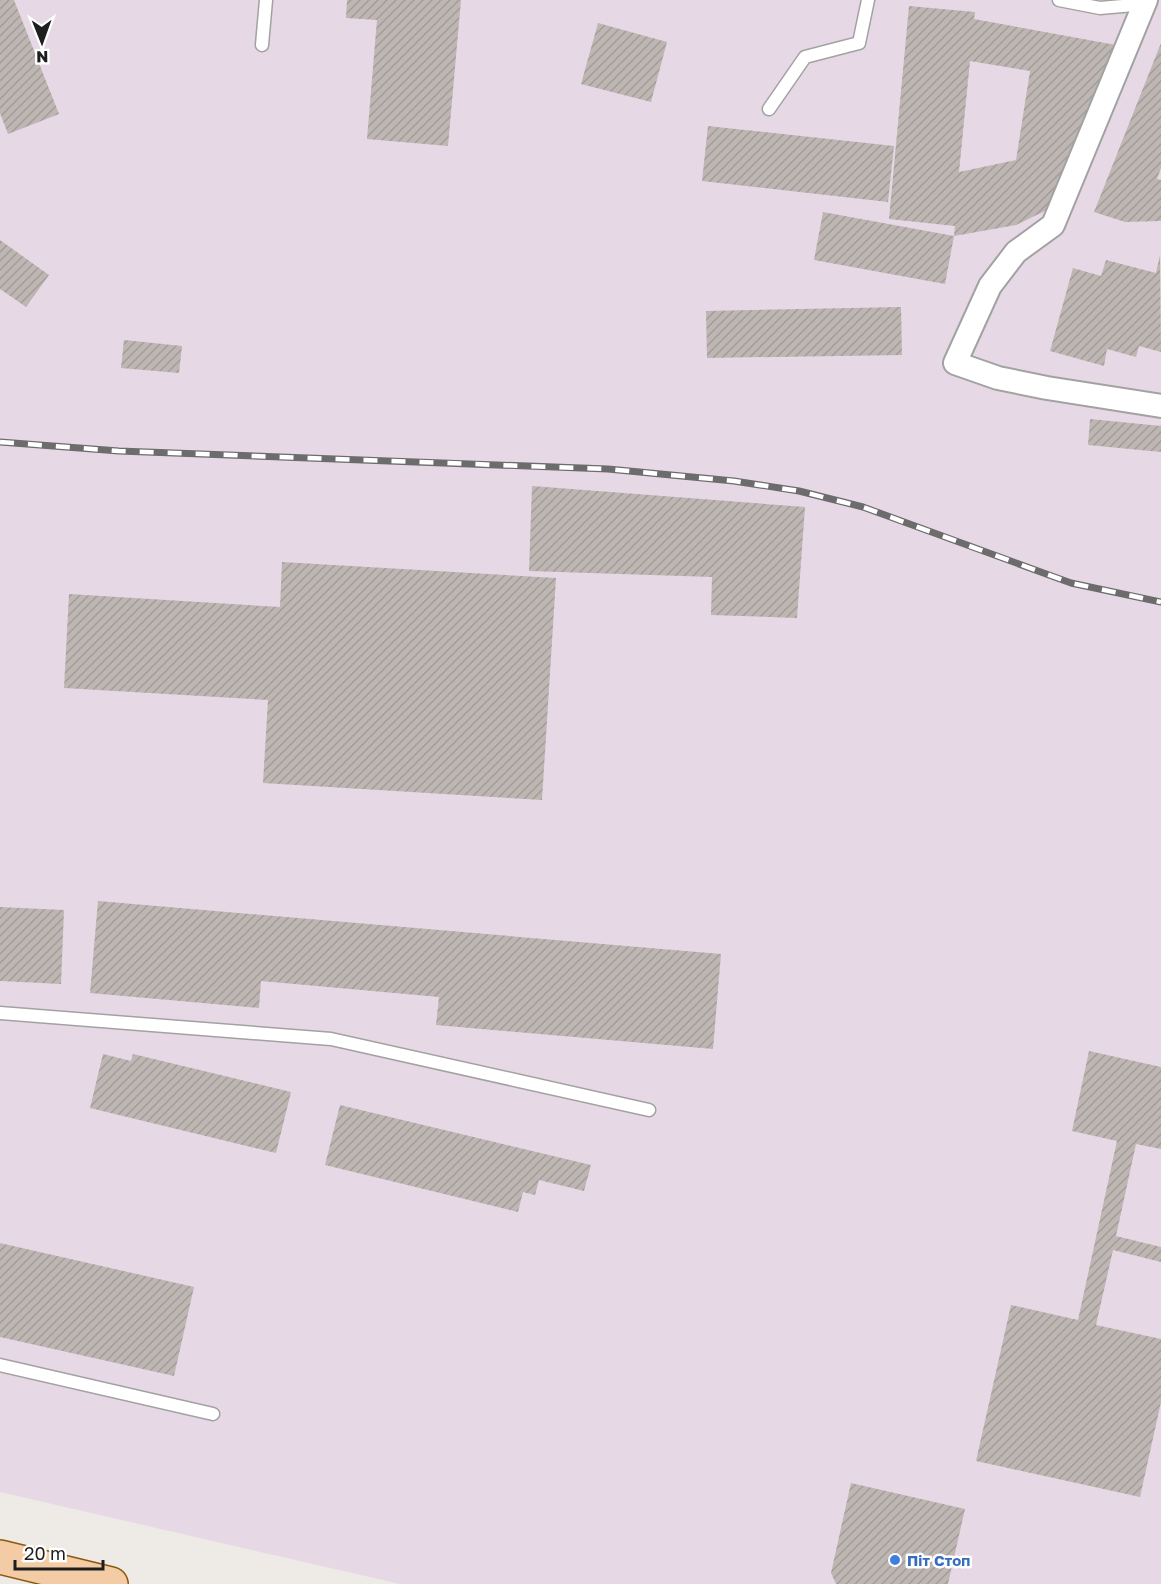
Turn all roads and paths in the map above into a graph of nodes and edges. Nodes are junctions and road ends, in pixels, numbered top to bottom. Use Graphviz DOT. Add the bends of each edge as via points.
graph roads {
  1 [pos="266,0"];
  2 [pos="868,0"];
  3 [pos="1059,0"];
  4 [pos="1145,2"];
  5 [pos="262,45"];
  6 [pos="769,109"];
  7 [pos="1161,406"];
  8 [pos="0,1013"];
  9 [pos="649,1110"];
  10 [pos="0,1365"];
  11 [pos="213,1414"];
  12 [pos="0,1557"];
  13 [pos="111,1584"];
  1 -- 5 [label="lane"];
  2 -- 6 [label="lane" via="859,43 805,57"];
  3 -- 4 [label="lane" via="1101,8"];
  4 -- 7 [label="street" via="1053,225 1016,252 990,286 955,363 1008,380"];
  8 -- 9 [label="lane" via="331,1039"];
  10 -- 11 [label="lane"];
  12 -- 13 [label="main road"];
}
